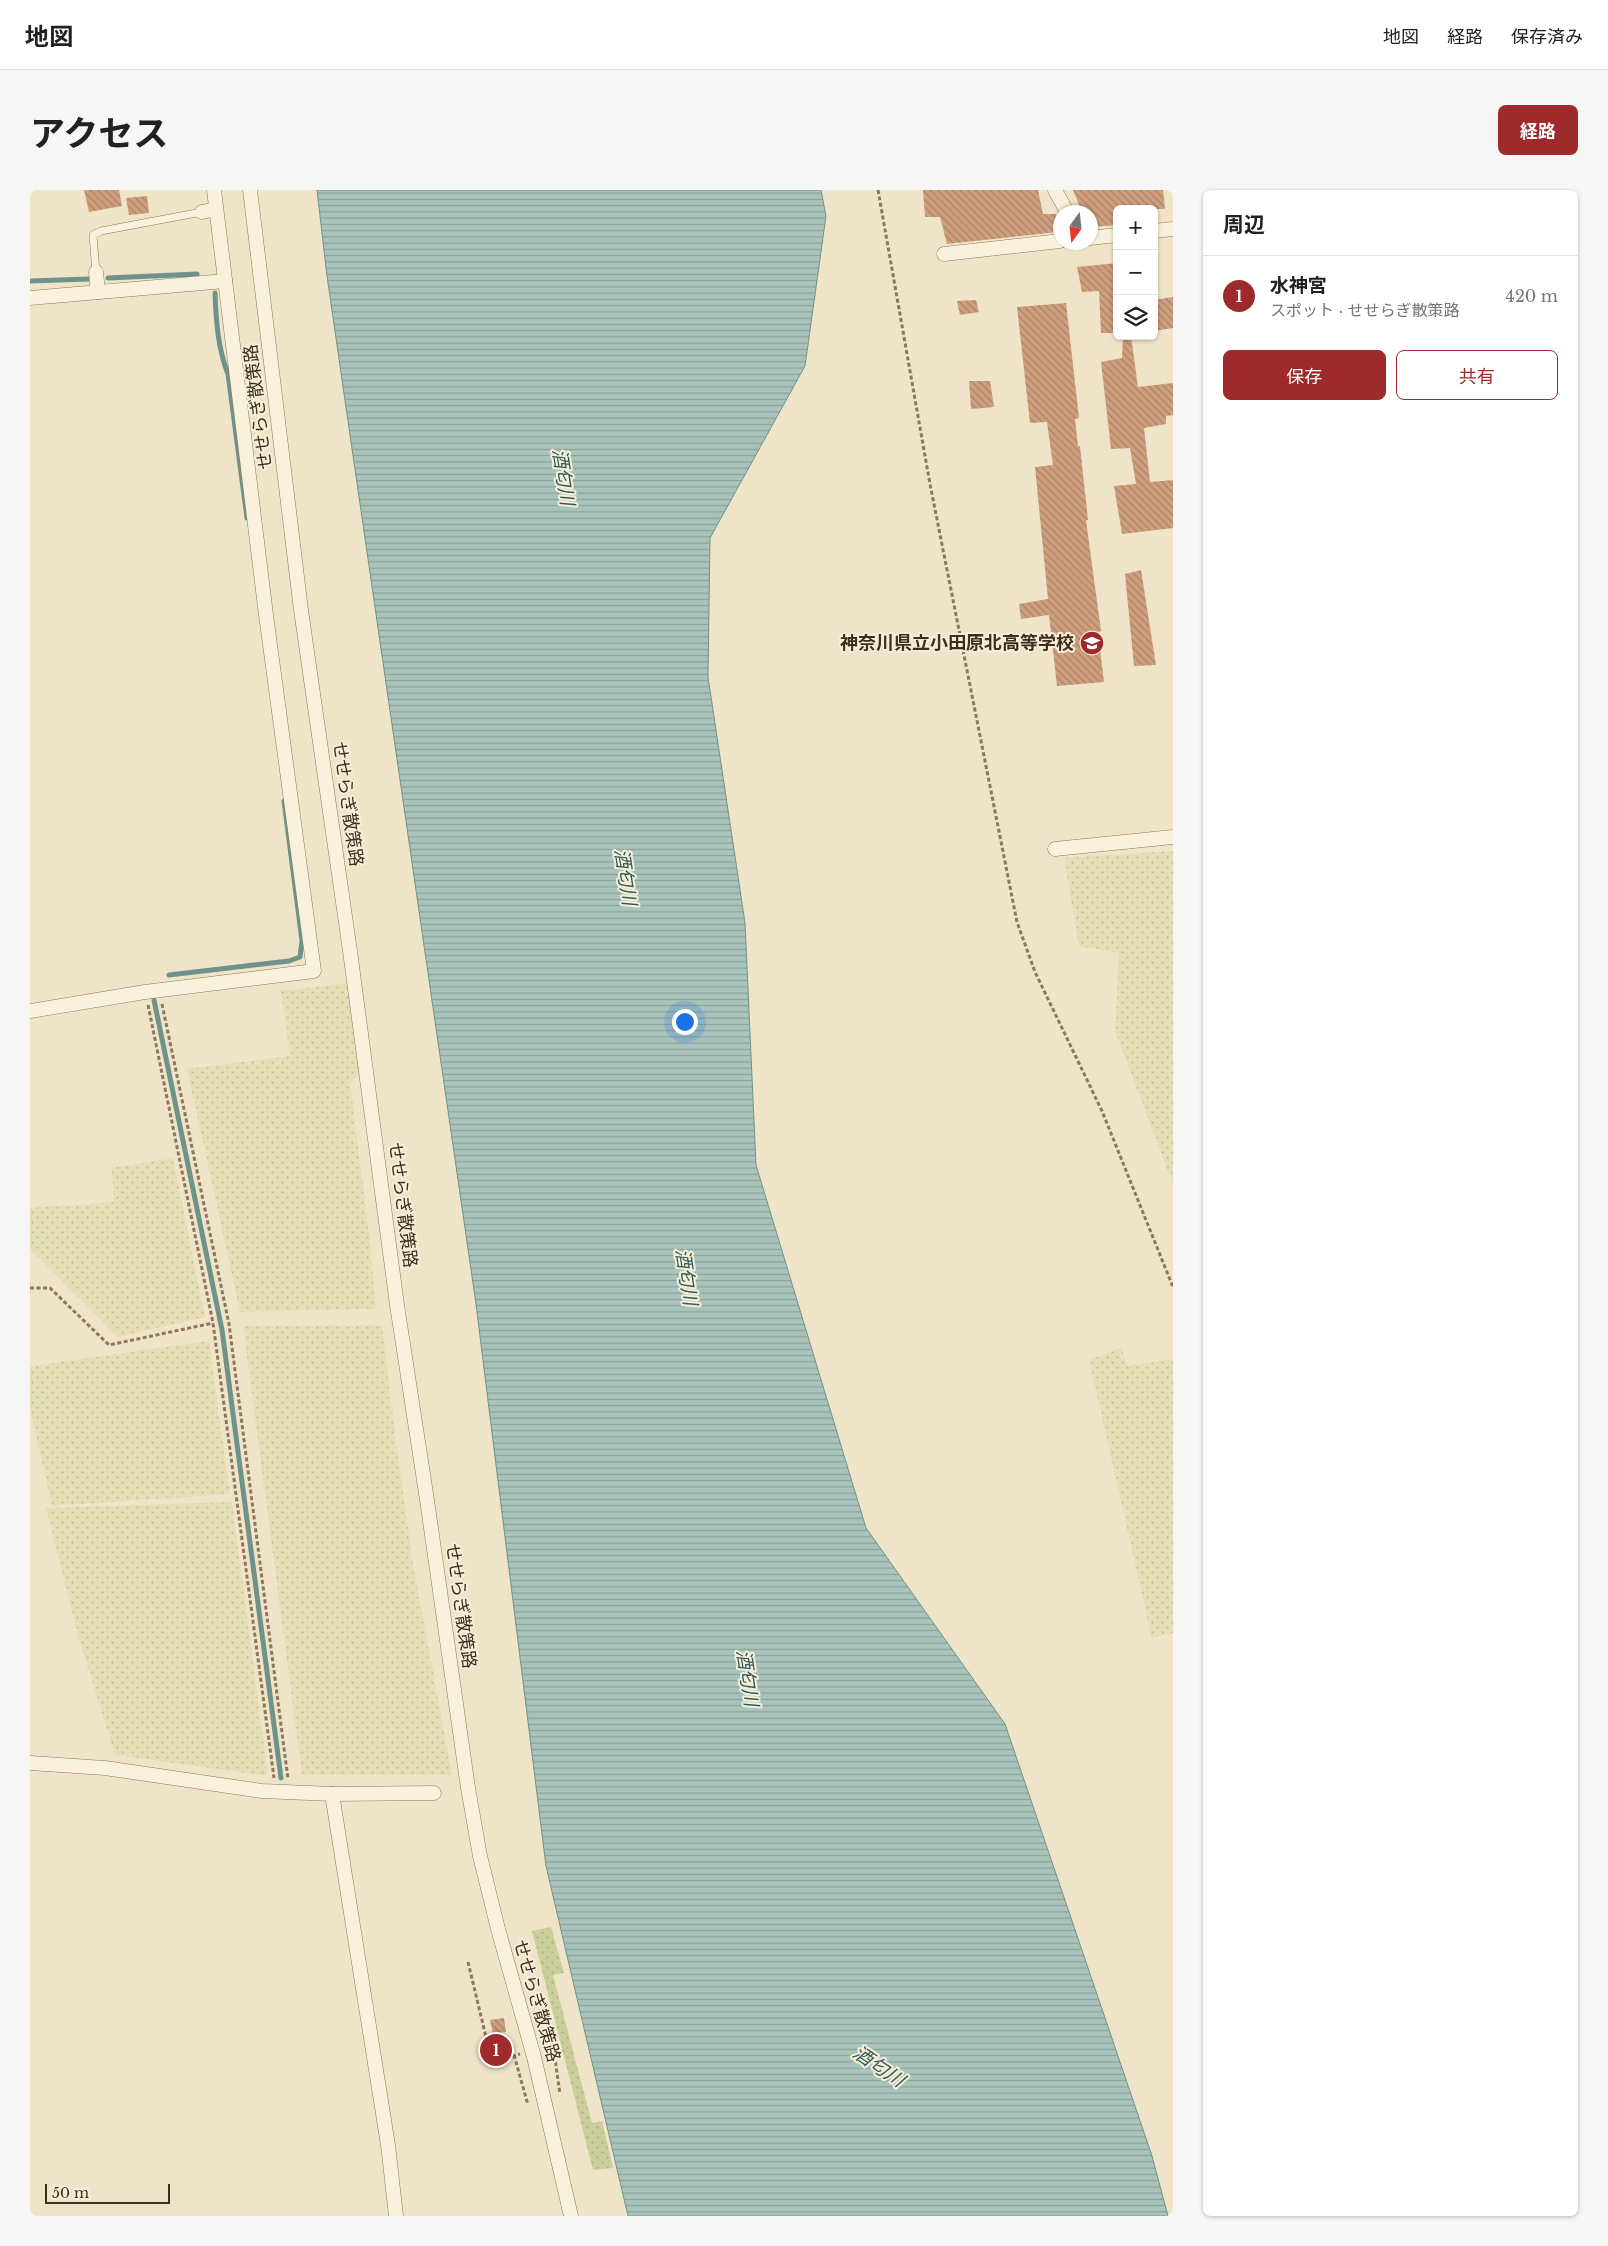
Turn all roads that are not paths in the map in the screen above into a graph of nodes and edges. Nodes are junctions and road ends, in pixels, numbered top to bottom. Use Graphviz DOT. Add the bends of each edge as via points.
graph roads {
  1 [pos="214,190"];
  2 [pos="250,190"];
  3 [pos="1055,190"];
  4 [pos="1063,205"];
  5 [pos="216,209"];
  6 [pos="202,212"];
  7 [pos="1173,229"];
  8 [pos="1158,231"];
  9 [pos="1113,235"];
  10 [pos="1098,237"];
  11 [pos="1053,242"];
  12 [pos="944,254"];
  13 [pos="96,272"];
  14 [pos="225,281"];
  15 [pos="98,292"];
  16 [pos="30,298"];
  17 [pos="1173,836"];
  18 [pos="1055,849"];
  19 [pos="30,1011"];
  20 [pos="30,1763"];
  21 [pos="434,1793"];
  22 [pos="332,1794"];
  23 [pos="396,2216"];
  24 [pos="571,2216"];
  1 -- 5 [label="street"];
  2 -- 24 [label="street, せせらぎ散策路" via="301,610 397,1305 468,1788 480,1856 534,2057"];
  3 -- 4 [label="street"];
  5 -- 6 [label="street"];
  5 -- 14 [label="street"];
  6 -- 13 [label="lane" via="92,235"];
  7 -- 8 [label="street"];
  9 -- 10 [label="street"];
  11 -- 12 [label="street"];
  13 -- 15 [label="street"];
  14 -- 15 [label="street"];
  14 -- 19 [label="street" via="314,971 145,992"];
  15 -- 16 [label="street"];
  17 -- 18 [label="street"];
  20 -- 22 [label="street" via="105,1768 275,1792"];
  21 -- 22 [label="street"];
  22 -- 23 [label="street" via="388,2145"];
}
